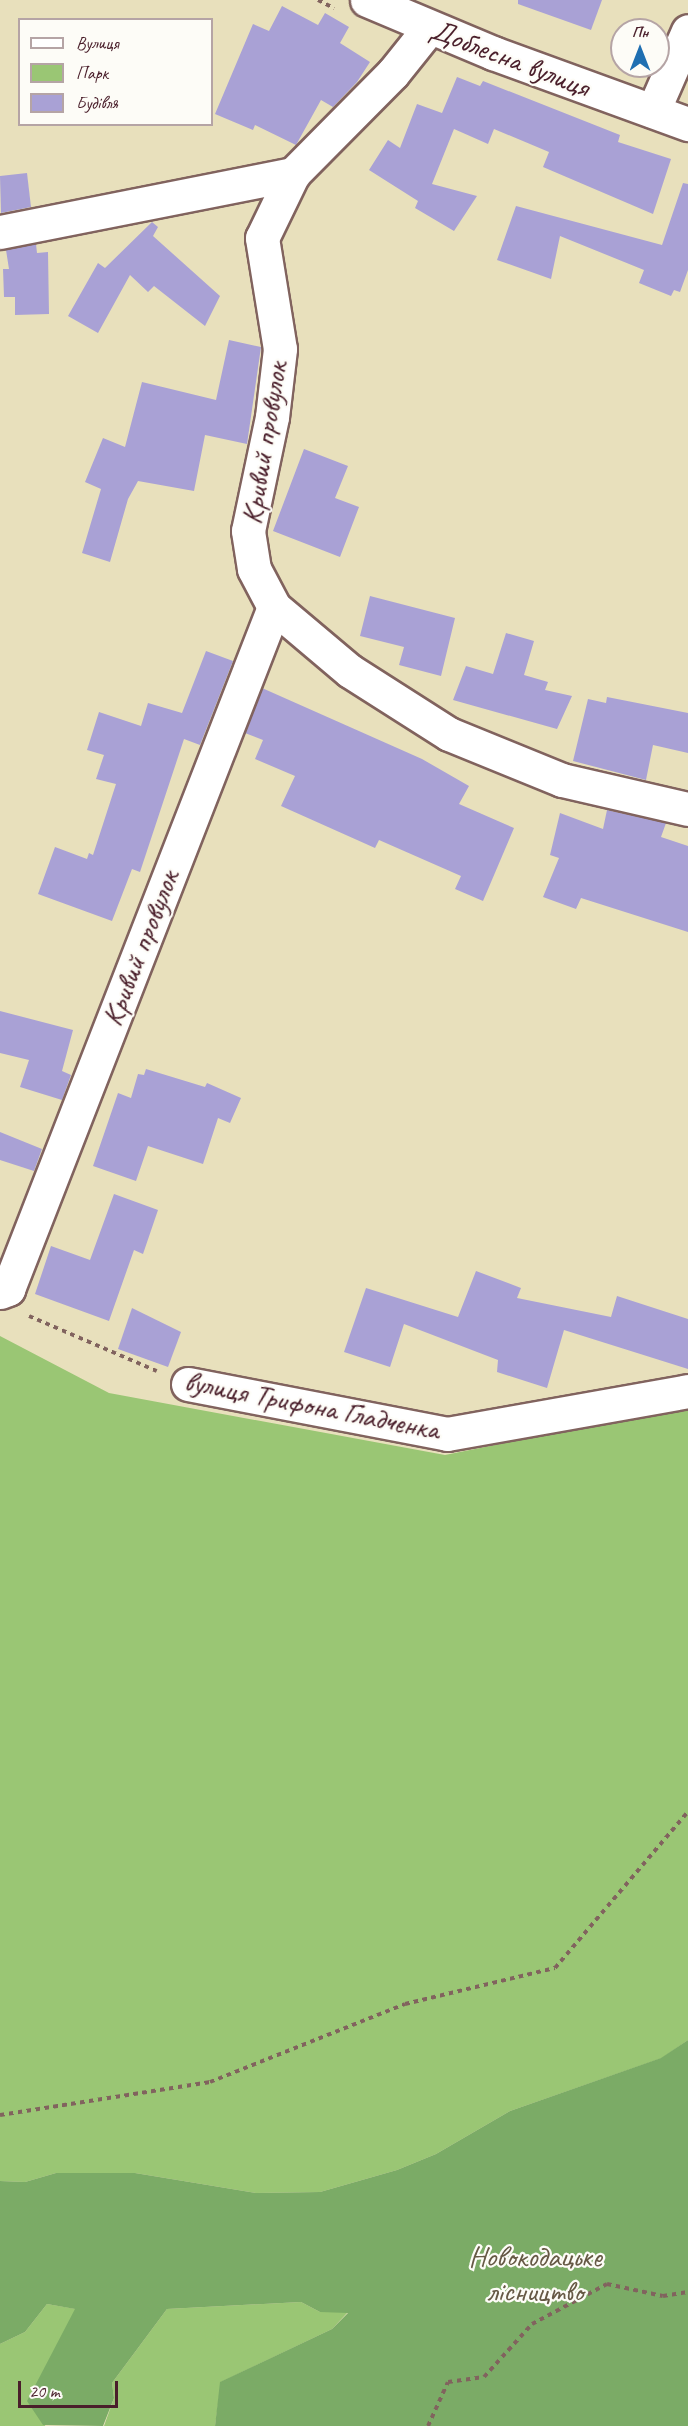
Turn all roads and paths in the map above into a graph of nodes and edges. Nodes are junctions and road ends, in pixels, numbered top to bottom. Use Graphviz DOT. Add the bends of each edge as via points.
graph roads {
  1 [pos="367,0"];
  2 [pos="429,28"];
  3 [pos="688,31"];
  4 [pos="653,111"];
  5 [pos="688,124"];
  6 [pos="293,174"];
  7 [pos="0,232"];
  8 [pos="273,607"];
  9 [pos="688,809"];
  10 [pos="4,1291"];
  11 [pos="188,1384"];
  12 [pos="688,1391"];
  13 [pos="688,1812"];
  14 [pos="0,2115"];
  15 [pos="688,2292"];
  16 [pos="428,2426"];
  1 -- 2 [label="street, Доблесна вулиця"];
  2 -- 4 [label="street, Доблесна вулиця"];
  2 -- 6 [label="street, Кривий провулок" via="393,73"];
  3 -- 4 [label="street"];
  4 -- 5 [label="street, Доблесна вулиця"];
  6 -- 7 [label="street"];
  6 -- 8 [label="street, Кривий провулок" via="262,238 280,349 272,417 248,531 254,569"];
  8 -- 9 [label="street, Кривий провулок" via="350,671 449,734 562,780"];
  8 -- 10 [label="street, Кривий провулок"];
  10 -- 11 [label="path, вулиця Трифона Гладченка" via="9,1307"];
  11 -- 12 [label="street, вулиця Трифона Гладченка" via="447,1434"];
  13 -- 14 [label="path" via="555,1968 405,2004 210,2082"];
  15 -- 16 [label="path" via="663,2296 607,2284 532,2324 484,2377 448,2382"];
}
